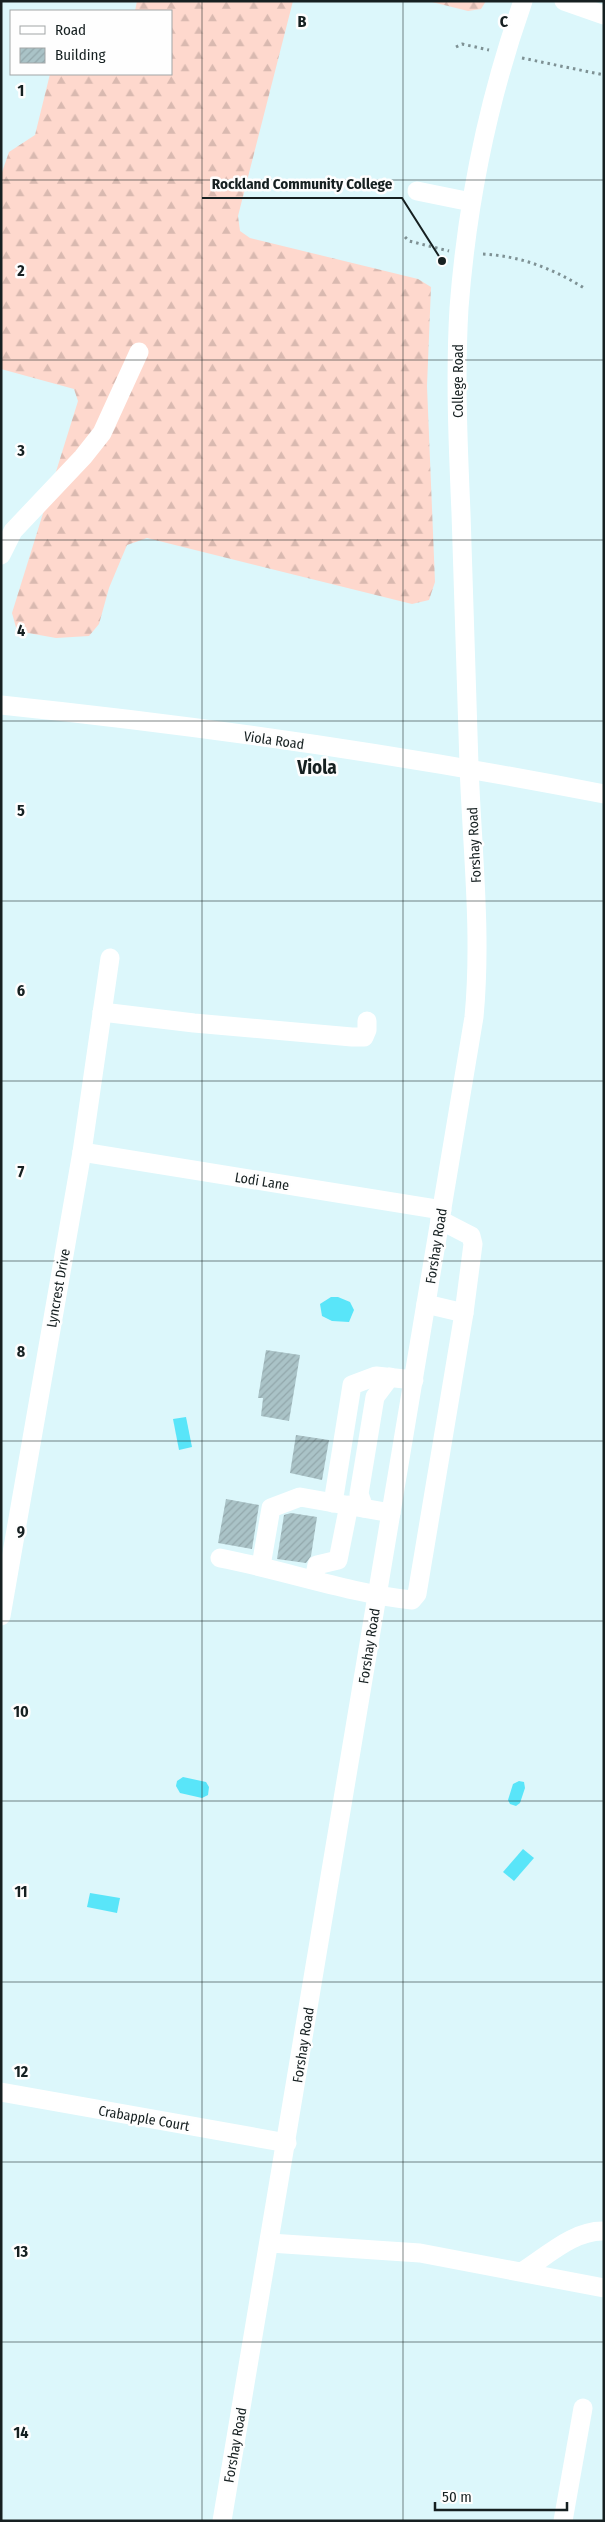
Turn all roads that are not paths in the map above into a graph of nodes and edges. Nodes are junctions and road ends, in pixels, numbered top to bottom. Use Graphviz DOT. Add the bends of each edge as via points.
graph roads {
  1 [pos="523,1"];
  2 [pos="564,1"];
  3 [pos="604,15"];
  4 [pos="418,191"];
  5 [pos="471,202"];
  6 [pos="139,352"];
  7 [pos="1,555"];
  8 [pos="1,705"];
  9 [pos="469,768"];
  10 [pos="604,794"];
  11 [pos="110,958"];
  12 [pos="102,1012"];
  13 [pos="367,1021"];
  14 [pos="82,1152"];
  15 [pos="441,1215"];
  16 [pos="426,1304"];
  17 [pos="464,1312"];
  18 [pos="390,1377"];
  19 [pos="414,1380"];
  20 [pos="349,1505"];
  21 [pos="391,1513"];
  22 [pos="220,1558"];
  23 [pos="261,1566"];
  24 [pos="314,1579"];
  25 [pos="378,1595"];
  26 [pos="1,1616"];
  27 [pos="1,2092"];
  28 [pos="287,2143"];
  29 [pos="604,2231"];
  30 [pos="270,2243"];
  31 [pos="522,2271"];
  32 [pos="604,2288"];
  33 [pos="583,2408"];
  34 [pos="222,2521"];
  35 [pos="563,2521"];
  1 -- 5 [label="street, College Road" via="505,54"];
  2 -- 3 [label="street"];
  4 -- 5 [label="street"];
  5 -- 9 [label="street, College Road" via="459,309 457,405"];
  6 -- 7 [label="street" via="102,433 13,531"];
  8 -- 9 [label="street, Viola Road" via="109,716"];
  9 -- 10 [label="street, Viola Road"];
  9 -- 15 [label="street, Forshay Road" via="478,974 473,1026"];
  11 -- 12 [label="street, Lyncrest Drive"];
  12 -- 13 [label="street" via="352,1037 364,1037"];
  12 -- 14 [label="street, Lyncrest Drive"];
  14 -- 15 [label="street, Lodi Lane"];
  14 -- 26 [label="street, Lyncrest Drive"];
  15 -- 16 [label="street, Forshay Road"];
  15 -- 17 [label="street, Lodi Lane" via="471,1236 473,1244"];
  16 -- 17 [label="street"];
  16 -- 19 [label="street, Forshay Road"];
  17 -- 25 [label="street" via="417,1594 412,1600"];
  18 -- 19 [label="street"];
  18 -- 20 [label="street" via="375,1397 359,1494"];
  18 -- 20 [label="street" via="376,1376 352,1385"];
  19 -- 21 [label="street, Forshay Road"];
  20 -- 21 [label="street"];
  20 -- 23 [label="street" via="300,1497 271,1508"];
  20 -- 24 [label="street" via="338,1560 317,1565"];
  21 -- 25 [label="street, Forshay Road"];
  22 -- 23 [label="street"];
  23 -- 24 [label="street"];
  24 -- 25 [label="street"];
  25 -- 28 [label="street, Forshay Road"];
  27 -- 28 [label="street, Crabapple Court"];
  28 -- 30 [label="street, Forshay Road"];
  29 -- 31 [label="street" via="592,2230 581,2234"];
  30 -- 31 [label="street" via="420,2253"];
  30 -- 34 [label="street, Forshay Road"];
  31 -- 32 [label="street"];
  33 -- 35 [label="street"];
}
